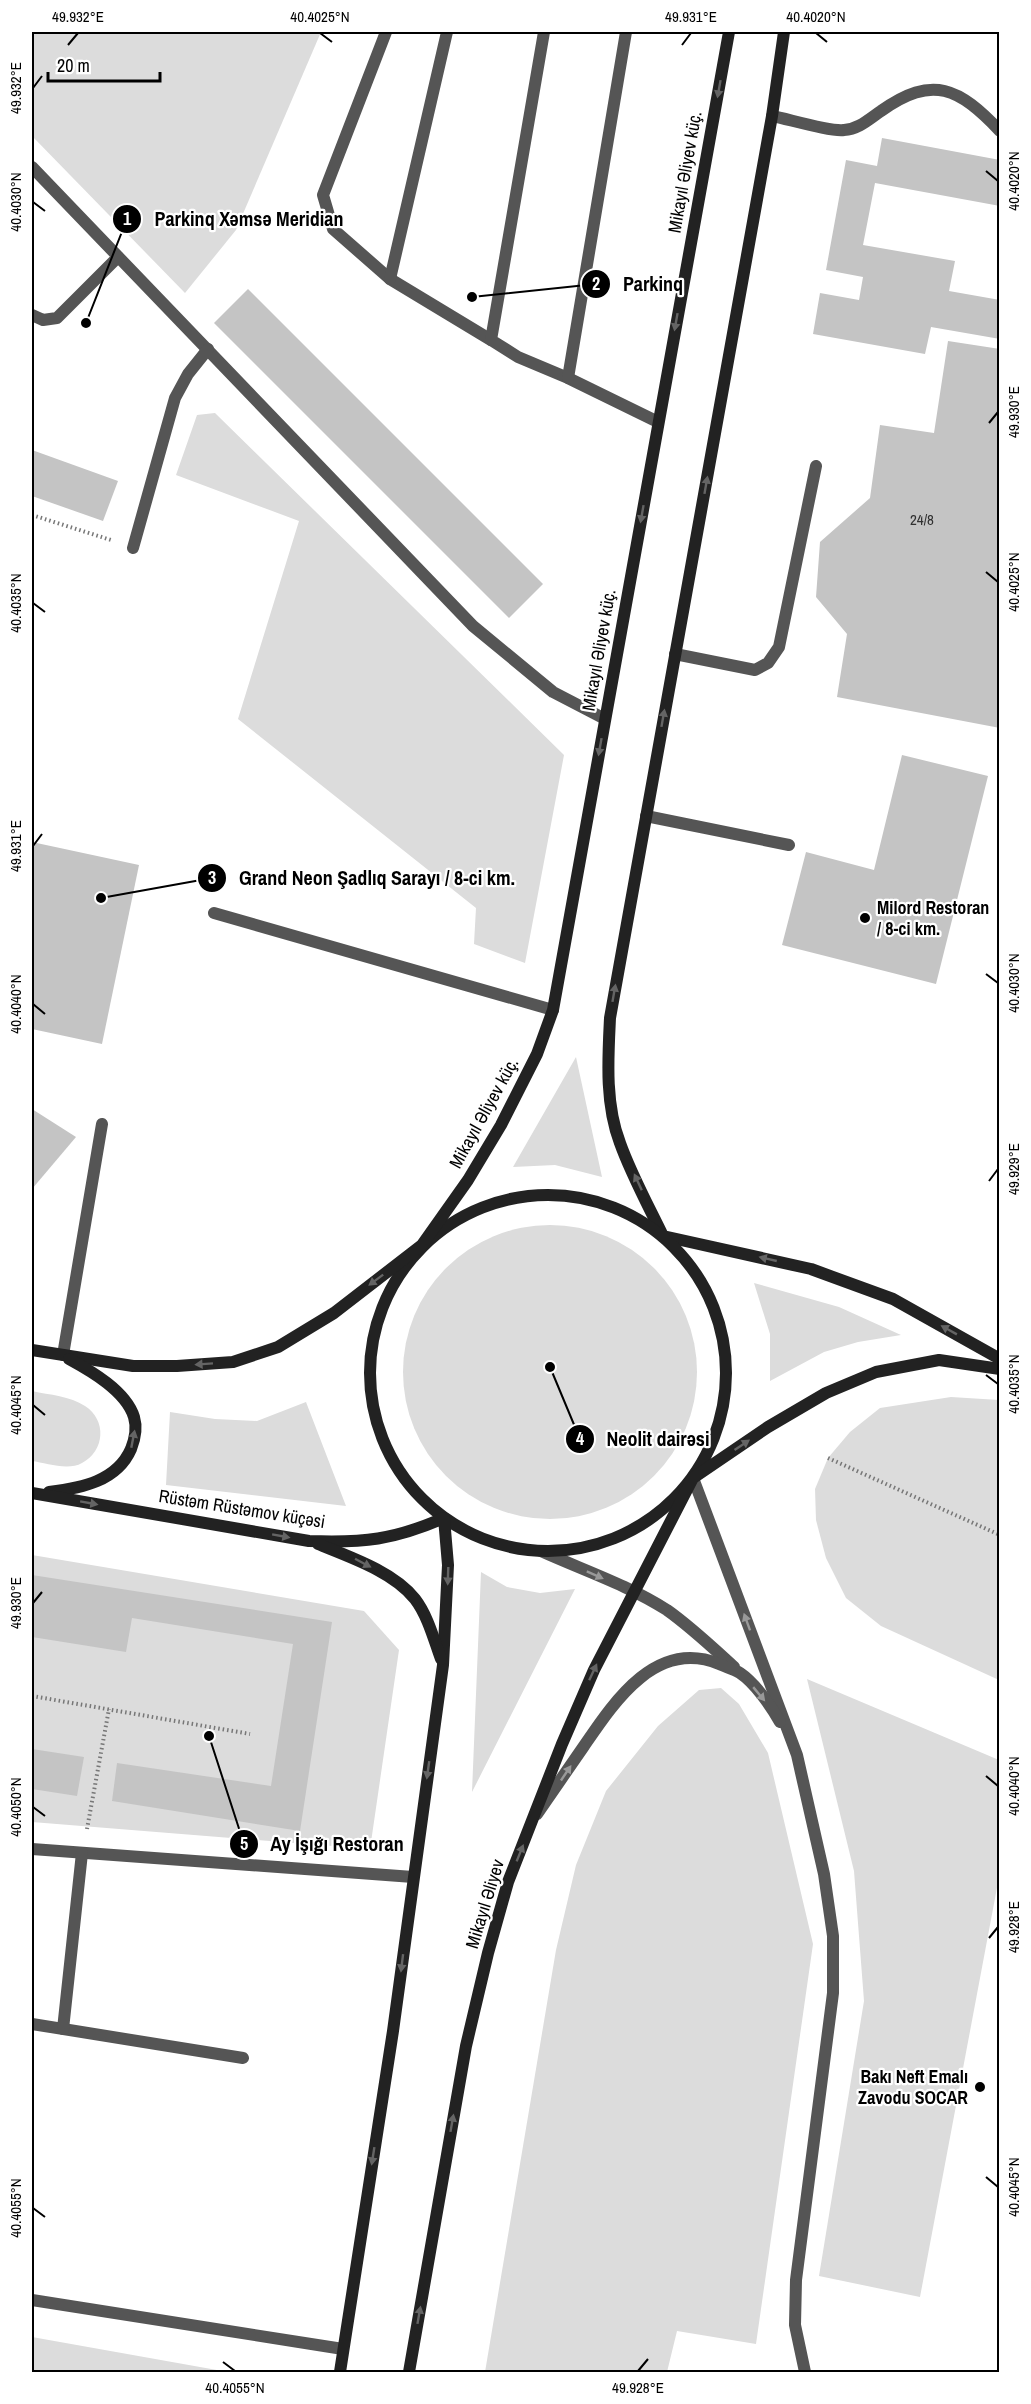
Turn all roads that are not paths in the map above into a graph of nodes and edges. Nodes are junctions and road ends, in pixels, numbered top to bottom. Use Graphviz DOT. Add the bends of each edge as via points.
graph roads {
  1 [pos="386,32"];
  2 [pos="447,32"];
  3 [pos="544,32"];
  4 [pos="626,32"];
  5 [pos="729,32"];
  6 [pos="784,32"];
  7 [pos="772,116"];
  8 [pos="999,131"];
  9 [pos="32,167"];
  10 [pos="118,257"];
  11 [pos="390,279"];
  12 [pos="32,315"];
  13 [pos="491,340"];
  14 [pos="208,349"];
  15 [pos="568,378"];
  16 [pos="658,422"];
  17 [pos="816,466"];
  18 [pos="133,548"];
  19 [pos="675,654"];
  20 [pos="605,720"];
  21 [pos="646,816"];
  22 [pos="789,845"];
  23 [pos="214,913"];
  24 [pos="553,1010"];
  25 [pos="102,1124"];
  26 [pos="663,1236"];
  27 [pos="423,1245"];
  28 [pos="32,1350"];
  29 [pos="63,1355"];
  30 [pos="999,1359"];
  31 [pos="999,1369"];
  32 [pos="693,1478"];
  33 [pos="34,1493"];
  34 [pos="444,1518"];
  35 [pos="309,1540"];
  36 [pos="541,1551"];
  37 [pos="633,1591"];
  38 [pos="443,1665"];
  39 [pos="740,1673"];
  40 [pos="797,1755"];
  41 [pos="532,1821"];
  42 [pos="32,1849"];
  43 [pos="82,1853"];
  44 [pos="413,1877"];
  45 [pos="32,2024"];
  46 [pos="63,2029"];
  47 [pos="243,2058"];
  48 [pos="32,2300"];
  49 [pos="344,2349"];
  50 [pos="340,2373"];
  51 [pos="409,2373"];
  52 [pos="805,2373"];
  1 -- 11 [label="lane" via="323,195 333,229"];
  2 -- 11 [label="lane"];
  3 -- 13 [label="lane"];
  4 -- 15 [label="lane"];
  5 -- 16 [label="main road, Mikayıl Əliyev küç., one-way"];
  6 -- 7 [label="main road"];
  7 -- 8 [label="lane" via="843,131 861,126 883,109 926,88 953,92 976,106"];
  19 -- 7 [label="main road, one-way"];
  9 -- 10 [label="lane"];
  10 -- 12 [label="lane" via="57,318 43,320"];
  10 -- 14 [label="lane"];
  11 -- 13 [label="lane"];
  13 -- 15 [label="lane" via="518,357"];
  14 -- 18 [label="lane" via="175,398"];
  14 -- 20 [label="lane" via="473,626 553,692"];
  15 -- 16 [label="lane"];
  16 -- 20 [label="main road, Mikayıl Əliyev küç., one-way"];
  17 -- 19 [label="lane" via="780,647 768,663 755,670"];
  21 -- 19 [label="main road, one-way"];
  20 -- 24 [label="main road, Mikayıl Əliyev küç., one-way"];
  21 -- 22 [label="lane"];
  26 -- 21 [label="main road, one-way" via="619,1142 610,1102 608,1060 610,1018"];
  23 -- 24 [label="lane"];
  24 -- 27 [label="main road, Mikayıl Əliyev küç." via="537,1054 501,1125"];
  25 -- 29 [label="lane"];
  26 -- 27 [label="main road" via="626,1212 584,1198 541,1194 487,1205 457,1219"];
  30 -- 26 [label="main road, one-way" via="893,1299 811,1269"];
  26 -- 32 [label="main road" via="699,1276 720,1325 726,1367 718,1431"];
  27 -- 29 [label="main road, one-way" via="334,1313 278,1347 233,1362 133,1366"];
  27 -- 34 [label="main road" via="391,1286 373,1334 370,1386 381,1437 407,1482"];
  28 -- 29 [label="main road"];
  33 -- 29 [label="main road, one-way" via="91,1484 110,1475 126,1461 136,1439 134,1416 119,1394 98,1374"];
  32 -- 31 [label="main road, one-way" via="807,1404 876,1372 939,1360"];
  32 -- 36 [label="main road" via="640,1527 592,1546"];
  32 -- 37 [label="main road, Mikayıl Əliyev"];
  40 -- 32 [label="lane, one-way"];
  33 -- 35 [label="main road, Rüstəm Rüstəmov küçəsi, one-way"];
  34 -- 35 [label="main road, Rüstəm Rüstəmov küçəsi" via="384,1538 351,1543"];
  34 -- 36 [label="main road" via="490,1541"];
  34 -- 38 [label="main road, one-way" via="448,1565"];
  35 -- 38 [label="main road, one-way" via="387,1576 415,1599"];
  36 -- 37 [label="lane, one-way"];
  37 -- 39 [label="lane" via="696,1632"];
  41 -- 37 [label="main road, Mikayıl Əliyev, one-way" via="585,1691"];
  38 -- 44 [label="main road, one-way"];
  39 -- 40 [label="lane, one-way" via="778,1719"];
  41 -- 39 [label="lane, one-way" via="607,1713 626,1689 649,1671 678,1658 705,1658"];
  40 -- 52 [label="lane" via="824,1874 833,1936 833,1993 796,2280 795,2325"];
  51 -- 41 [label="main road, Mikayıl Əliyev, one-way" via="466,2046 508,1882"];
  42 -- 43 [label="lane"];
  43 -- 44 [label="lane"];
  43 -- 46 [label="lane"];
  44 -- 49 [label="main road, one-way"];
  45 -- 46 [label="lane"];
  46 -- 47 [label="lane"];
  48 -- 49 [label="lane"];
  49 -- 50 [label="main road"];
}
